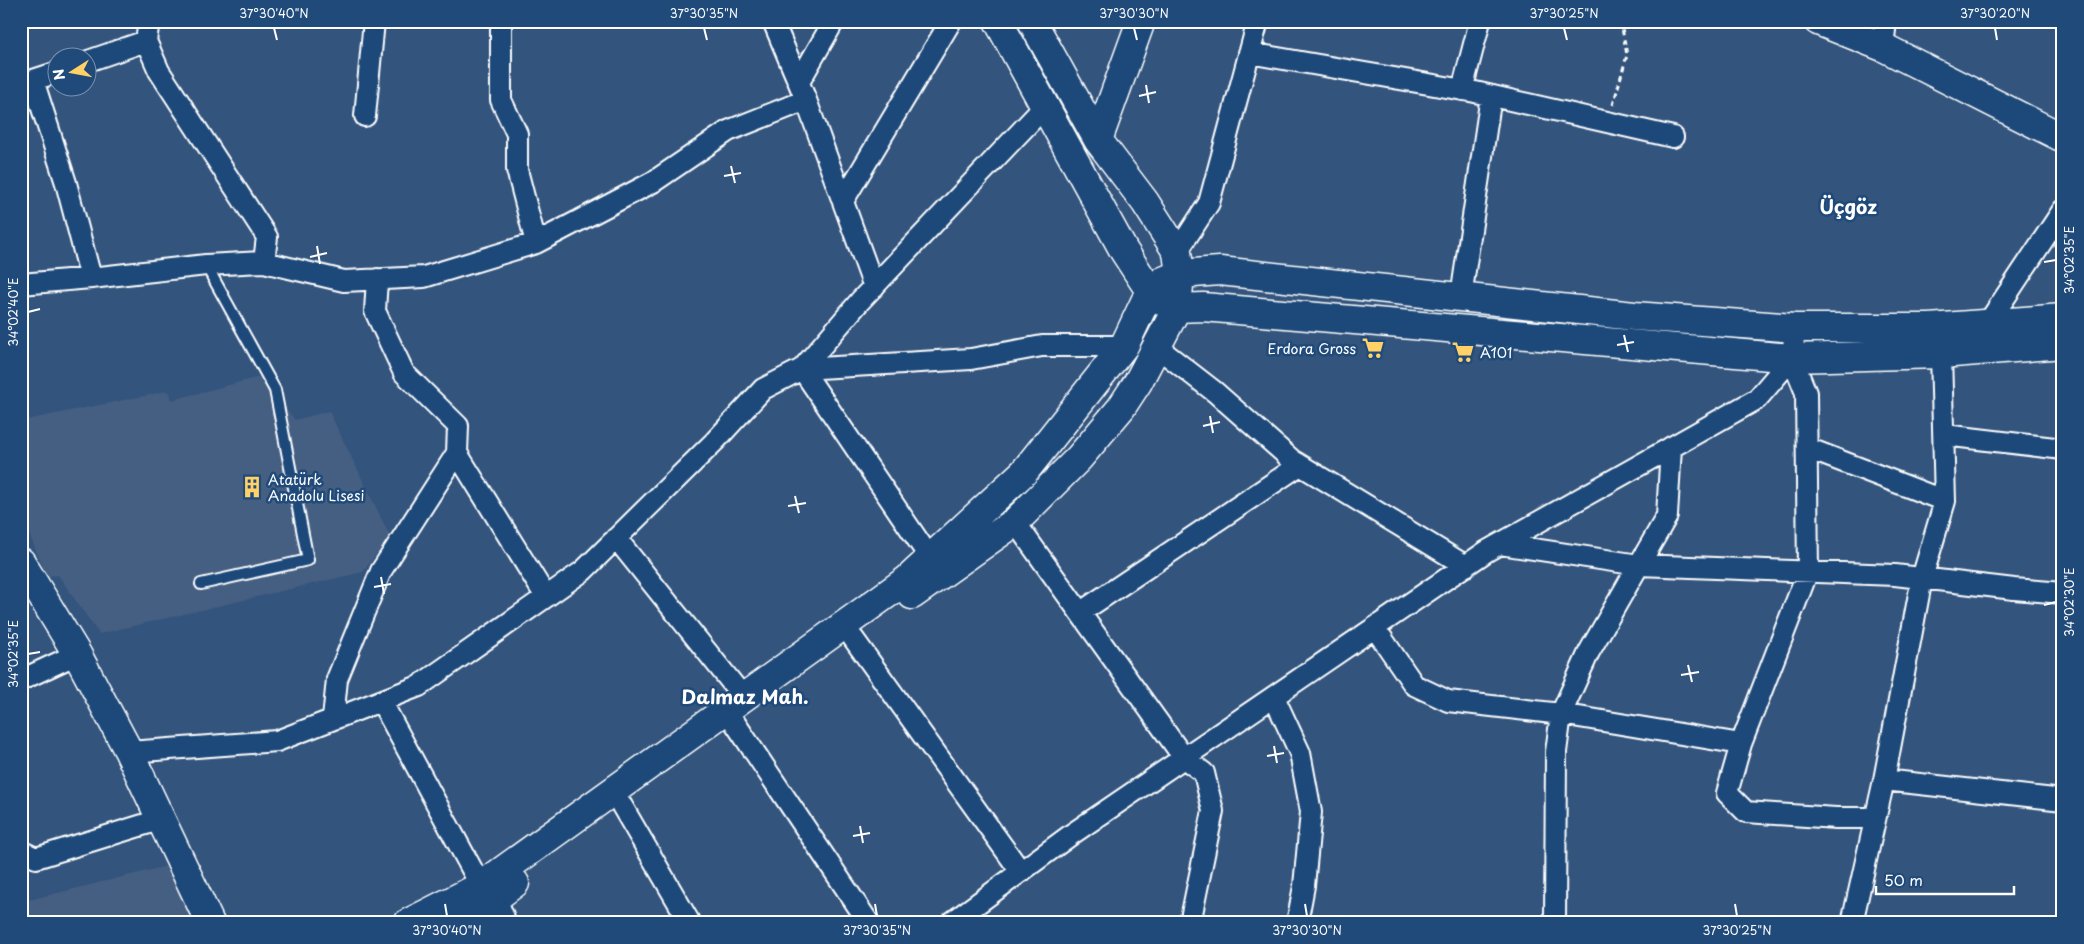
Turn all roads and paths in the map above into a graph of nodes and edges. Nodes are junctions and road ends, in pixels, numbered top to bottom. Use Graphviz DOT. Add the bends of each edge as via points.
graph roads {
  1 [pos="374,21"];
  2 [pos="501,21"];
  3 [pos="773,21"];
  4 [pos="834,21"];
  5 [pos="951,21"];
  6 [pos="998,21"];
  7 [pos="1032,21"];
  8 [pos="1141,21"];
  9 [pos="1258,21"];
  10 [pos="1480,21"];
  11 [pos="1624,21"];
  12 [pos="1818,21"];
  13 [pos="148,31"];
  14 [pos="1884,34"];
  15 [pos="1249,53"];
  16 [pos="98,56"];
  17 [pos="48,75"];
  18 [pos="27,82"];
  19 [pos="799,82"];
  20 [pos="1462,90"];
  21 [pos="1492,96"];
  22 [pos="806,100"];
  23 [pos="1045,106"];
  24 [pos="365,116"];
  25 [pos="1608,122"];
  26 [pos="1673,137"];
  27 [pos="2063,138"];
  28 [pos="1098,140"];
  29 [pos="843,201"];
  30 [pos="2063,210"];
  31 [pos="536,243"];
  32 [pos="264,262"];
  33 [pos="1178,263"];
  34 [pos="206,265"];
  35 [pos="91,278"];
  36 [pos="377,279"];
  37 [pos="21,284"];
  38 [pos="874,287"];
  39 [pos="1150,291"];
  40 [pos="1461,297"];
  41 [pos="1178,308"];
  42 [pos="2063,318"];
  43 [pos="1988,324"];
  44 [pos="1794,328"];
  45 [pos="2063,344"];
  46 [pos="1124,346"];
  47 [pos="1157,347"];
  48 [pos="1941,354"];
  49 [pos="1792,358"];
  50 [pos="802,369"];
  51 [pos="1944,435"];
  52 [pos="1671,447"];
  53 [pos="1807,448"];
  54 [pos="2063,449"];
  55 [pos="457,453"];
  56 [pos="1300,465"];
  57 [pos="1946,501"];
  58 [pos="1016,522"];
  59 [pos="616,538"];
  60 [pos="1500,544"];
  61 [pos="930,558"];
  62 [pos="21,562"];
  63 [pos="1639,565"];
  64 [pos="1466,566"];
  65 [pos="1808,571"];
  66 [pos="1922,578"];
  67 [pos="201,584"];
  68 [pos="2063,592"];
  69 [pos="546,597"];
  70 [pos="1081,612"];
  71 [pos="1375,628"];
  72 [pos="853,638"];
  73 [pos="77,654"];
  74 [pos="21,680"];
  75 [pos="1274,697"];
  76 [pos="744,698"];
  77 [pos="381,701"];
  78 [pos="1561,714"];
  79 [pos="333,719"];
  80 [pos="735,723"];
  81 [pos="1741,744"];
  82 [pos="129,752"];
  83 [pos="1184,758"];
  84 [pos="1884,780"];
  85 [pos="2063,800"];
  86 [pos="622,806"];
  87 [pos="1875,818"];
  88 [pos="162,819"];
  89 [pos="21,851"];
  90 [pos="1020,872"];
  91 [pos="488,892"];
  92 [pos="210,923"];
  93 [pos="408,923"];
  94 [pos="450,923"];
  95 [pos="506,923"];
  96 [pos="690,923"];
  97 [pos="870,923"];
  98 [pos="951,923"];
  99 [pos="1190,923"];
  100 [pos="1297,923"];
  101 [pos="1555,923"];
  102 [pos="1852,923"];
  1 -- 24 [label="street"];
  2 -- 31 [label="street" via="501,100 517,134 518,170"];
  3 -- 19 [label="street"];
  4 -- 19 [label="street"];
  5 -- 29 [label="street"];
  6 -- 23 [label="main road"];
  7 -- 28 [label="main road"];
  8 -- 28 [label="main road"];
  9 -- 15 [label="street"];
  10 -- 20 [label="street"];
  11 -- 25 [label="path" via="1622,28 1628,54"];
  12 -- 14 [label="main road"];
  13 -- 16 [label="street"];
  13 -- 32 [label="street" via="159,71 267,237"];
  14 -- 27 [label="main road"];
  15 -- 20 [label="street"];
  15 -- 33 [label="street" via="1209,203"];
  17 -- 18 [label="street"];
  18 -- 35 [label="street" via="66,183"];
  19 -- 22 [label="street"];
  20 -- 21 [label="street"];
  21 -- 25 [label="street"];
  21 -- 40 [label="street"];
  22 -- 29 [label="street"];
  22 -- 31 [label="street" via="728,132 653,182"];
  23 -- 38 [label="street"];
  23 -- 39 [label="main road" via="1124,251"];
  25 -- 26 [label="street"];
  28 -- 33 [label="main road" via="1146,202"];
  29 -- 38 [label="street"];
  30 -- 43 [label="street"];
  31 -- 36 [label="street" via="424,277"];
  32 -- 34 [label="street"];
  32 -- 36 [label="street" via="344,281"];
  33 -- 39 [label="main road"];
  33 -- 40 [label="main road" via="1220,271"];
  33 -- 41 [label="main road"];
  34 -- 35 [label="street"];
  34 -- 67 [label="lane" via="275,390 308,560"];
  35 -- 37 [label="street"];
  36 -- 55 [label="street" via="375,311 404,373 458,426"];
  38 -- 50 [label="street"];
  39 -- 41 [label="main road" via="1166,304"];
  39 -- 46 [label="main road"];
  40 -- 44 [label="main road" via="1634,316"];
  41 -- 47 [label="main road"];
  41 -- 49 [label="main road" via="1203,307"];
  42 -- 43 [label="main road"];
  43 -- 44 [label="main road" via="1929,328"];
  44 -- 49 [label="street"];
  45 -- 48 [label="main road"];
  46 -- 50 [label="street" via="1042,346 971,359"];
  46 -- 61 [label="main road" via="1024,472"];
  47 -- 56 [label="street"];
  47 -- 58 [label="main road" via="1138,382 1104,430"];
  48 -- 49 [label="main road"];
  48 -- 51 [label="street"];
  49 -- 52 [label="street" via="1757,399"];
  49 -- 53 [label="street" via="1806,393"];
  50 -- 59 [label="street" via="763,389"];
  50 -- 61 [label="street"];
  51 -- 54 [label="street"];
  51 -- 57 [label="street"];
  52 -- 60 [label="street"];
  52 -- 63 [label="street" via="1667,516"];
  53 -- 57 [label="street"];
  53 -- 65 [label="street"];
  55 -- 69 [label="street"];
  55 -- 79 [label="street" via="381,571 337,679"];
  56 -- 64 [label="street"];
  56 -- 70 [label="street"];
  57 -- 66 [label="street"];
  58 -- 70 [label="street"];
  58 -- 72 [label="main road"];
  59 -- 69 [label="street" via="583,571"];
  59 -- 76 [label="street"];
  60 -- 63 [label="street"];
  60 -- 64 [label="street"];
  61 -- 76 [label="main road" via="908,579"];
  62 -- 73 [label="main road"];
  63 -- 65 [label="street"];
  63 -- 78 [label="street" via="1589,652"];
  64 -- 71 [label="street"];
  65 -- 66 [label="street"];
  65 -- 81 [label="street"];
  66 -- 68 [label="street"];
  66 -- 84 [label="street"];
  69 -- 77 [label="street" via="419,686"];
  70 -- 83 [label="street"];
  71 -- 75 [label="street"];
  71 -- 78 [label="street" via="1414,685 1448,701"];
  72 -- 80 [label="main road"];
  72 -- 90 [label="street"];
  73 -- 74 [label="street"];
  73 -- 82 [label="main road"];
  75 -- 83 [label="street"];
  75 -- 100 [label="street" via="1300,753 1311,812"];
  76 -- 91 [label="main road"];
  77 -- 79 [label="street"];
  77 -- 91 [label="street"];
  78 -- 81 [label="street"];
  78 -- 101 [label="street" via="1556,752"];
  79 -- 82 [label="street" via="277,740"];
  80 -- 86 [label="main road"];
  80 -- 97 [label="street"];
  81 -- 87 [label="street" via="1727,793 1746,812"];
  82 -- 88 [label="main road"];
  83 -- 90 [label="street"];
  83 -- 99 [label="street" via="1204,773 1213,811"];
  84 -- 85 [label="street"];
  84 -- 87 [label="street"];
  86 -- 91 [label="main road"];
  86 -- 96 [label="street"];
  87 -- 102 [label="street"];
  88 -- 89 [label="street" via="36,858"];
  88 -- 92 [label="main road"];
  90 -- 98 [label="street"];
  91 -- 93 [label="main road"];
  91 -- 94 [label="main road" via="482,908"];
  91 -- 95 [label="street"];
}
